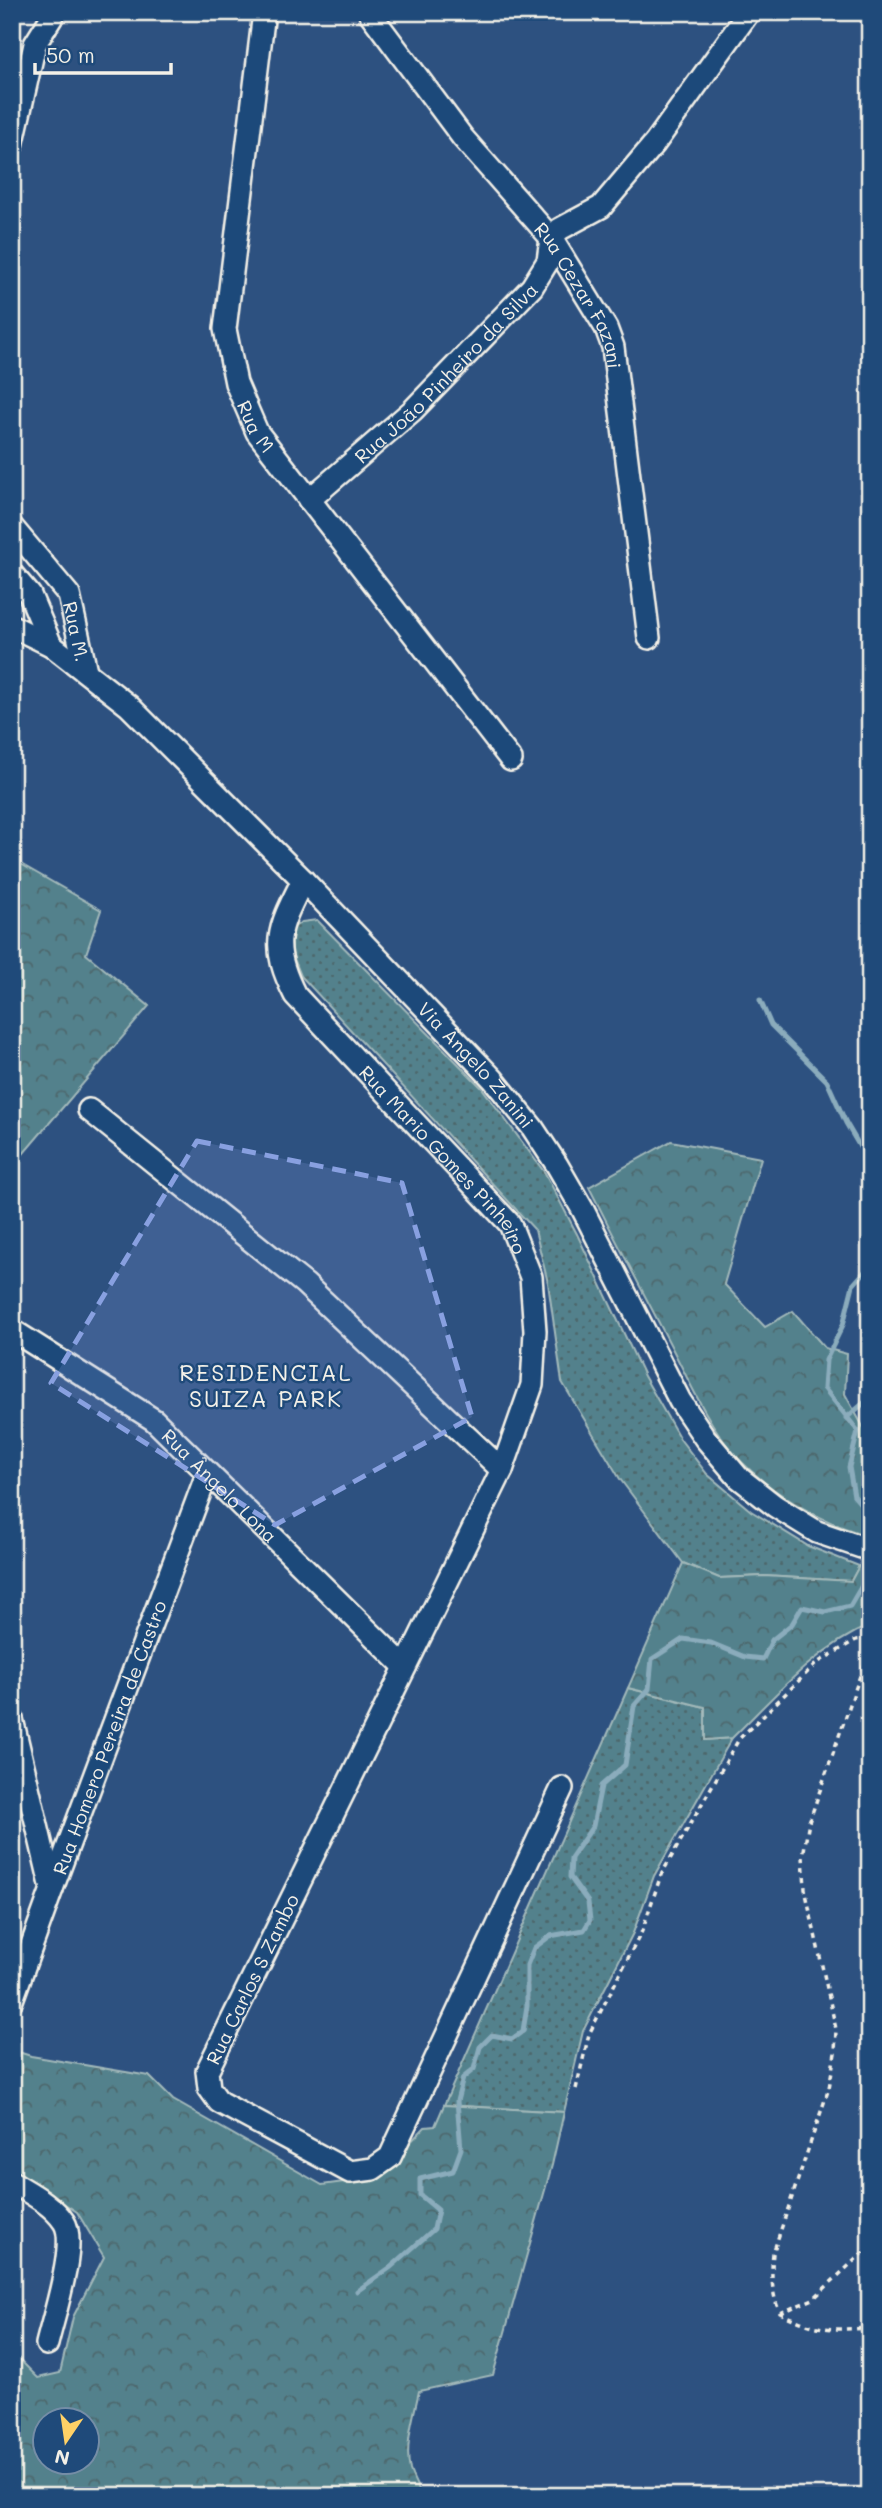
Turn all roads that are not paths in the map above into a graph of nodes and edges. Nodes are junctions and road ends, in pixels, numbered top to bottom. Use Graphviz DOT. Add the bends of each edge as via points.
graph roads {
  1 [pos="55,12"];
  2 [pos="264,12"];
  3 [pos="369,12"];
  4 [pos="749,12"];
  5 [pos="12,146"];
  6 [pos="551,238"];
  7 [pos="309,499"];
  8 [pos="12,527"];
  9 [pos="12,574"];
  10 [pos="12,626"];
  11 [pos="649,638"];
  12 [pos="51,645"];
  13 [pos="86,671"];
  14 [pos="511,760"];
  15 [pos="303,880"];
  16 [pos="89,1110"];
  17 [pos="12,1330"];
  18 [pos="502,1470"];
  19 [pos="207,1474"];
  20 [pos="870,1550"];
  21 [pos="405,1667"];
  22 [pos="12,1718"];
  23 [pos="562,1788"];
  24 [pos="52,1889"];
  25 [pos="12,2000"];
  26 [pos="12,2182"];
  27 [pos="47,2344"];
  1 -- 5 [label="street" via="35,44"];
  2 -- 7 [label="street, Rua M" via="225,329 236,383 257,432"];
  3 -- 6 [label="street, Rua Cezar Fazani" via="463,138"];
  4 -- 6 [label="street" via="655,143 601,207"];
  6 -- 7 [label="street, Rua João Pinheiro da Silva" via="548,261 533,287 413,410"];
  6 -- 11 [label="street, Rua Cezar Fazani" via="607,328 613,347"];
  7 -- 14 [label="street, Rua M"];
  8 -- 13 [label="street, Rua M." via="69,595"];
  9 -- 12 [label="street" via="30,595"];
  10 -- 12 [label="street, Via Ângelo Zanini"];
  12 -- 13 [label="street, Via Ângelo Zanini"];
  13 -- 15 [label="street, Via Ângelo Zanini" via="129,706"];
  15 -- 18 [label="street, Rua Mario Gomes Pinheiro" via="283,920 279,950 282,970 295,995 510,1224 531,1277 532,1385"];
  15 -- 20 [label="street, Via Ângelo Zanini" via="451,1032 532,1127 583,1210 680,1401 738,1477 817,1532"];
  16 -- 18 [label="street" via="305,1284"];
  17 -- 19 [label="street, Rua Ângelo Lona" via="154,1420"];
  18 -- 21 [label="street, Rua Carlos S Zambo"];
  19 -- 21 [label="street, Rua Ângelo Lona"];
  19 -- 24 [label="street, Rua Homero Pereira de Castro"];
  21 -- 23 [label="street, Rua Carlos S Zambo" via="207,2071 209,2088 219,2102 350,2172 373,2169 390,2157"];
  22 -- 24 [label="street"];
  24 -- 25 [label="street, Rua Homero Pereira de Castro"];
  26 -- 27 [label="street" via="47,2204 65,2223 70,2249"];
}
